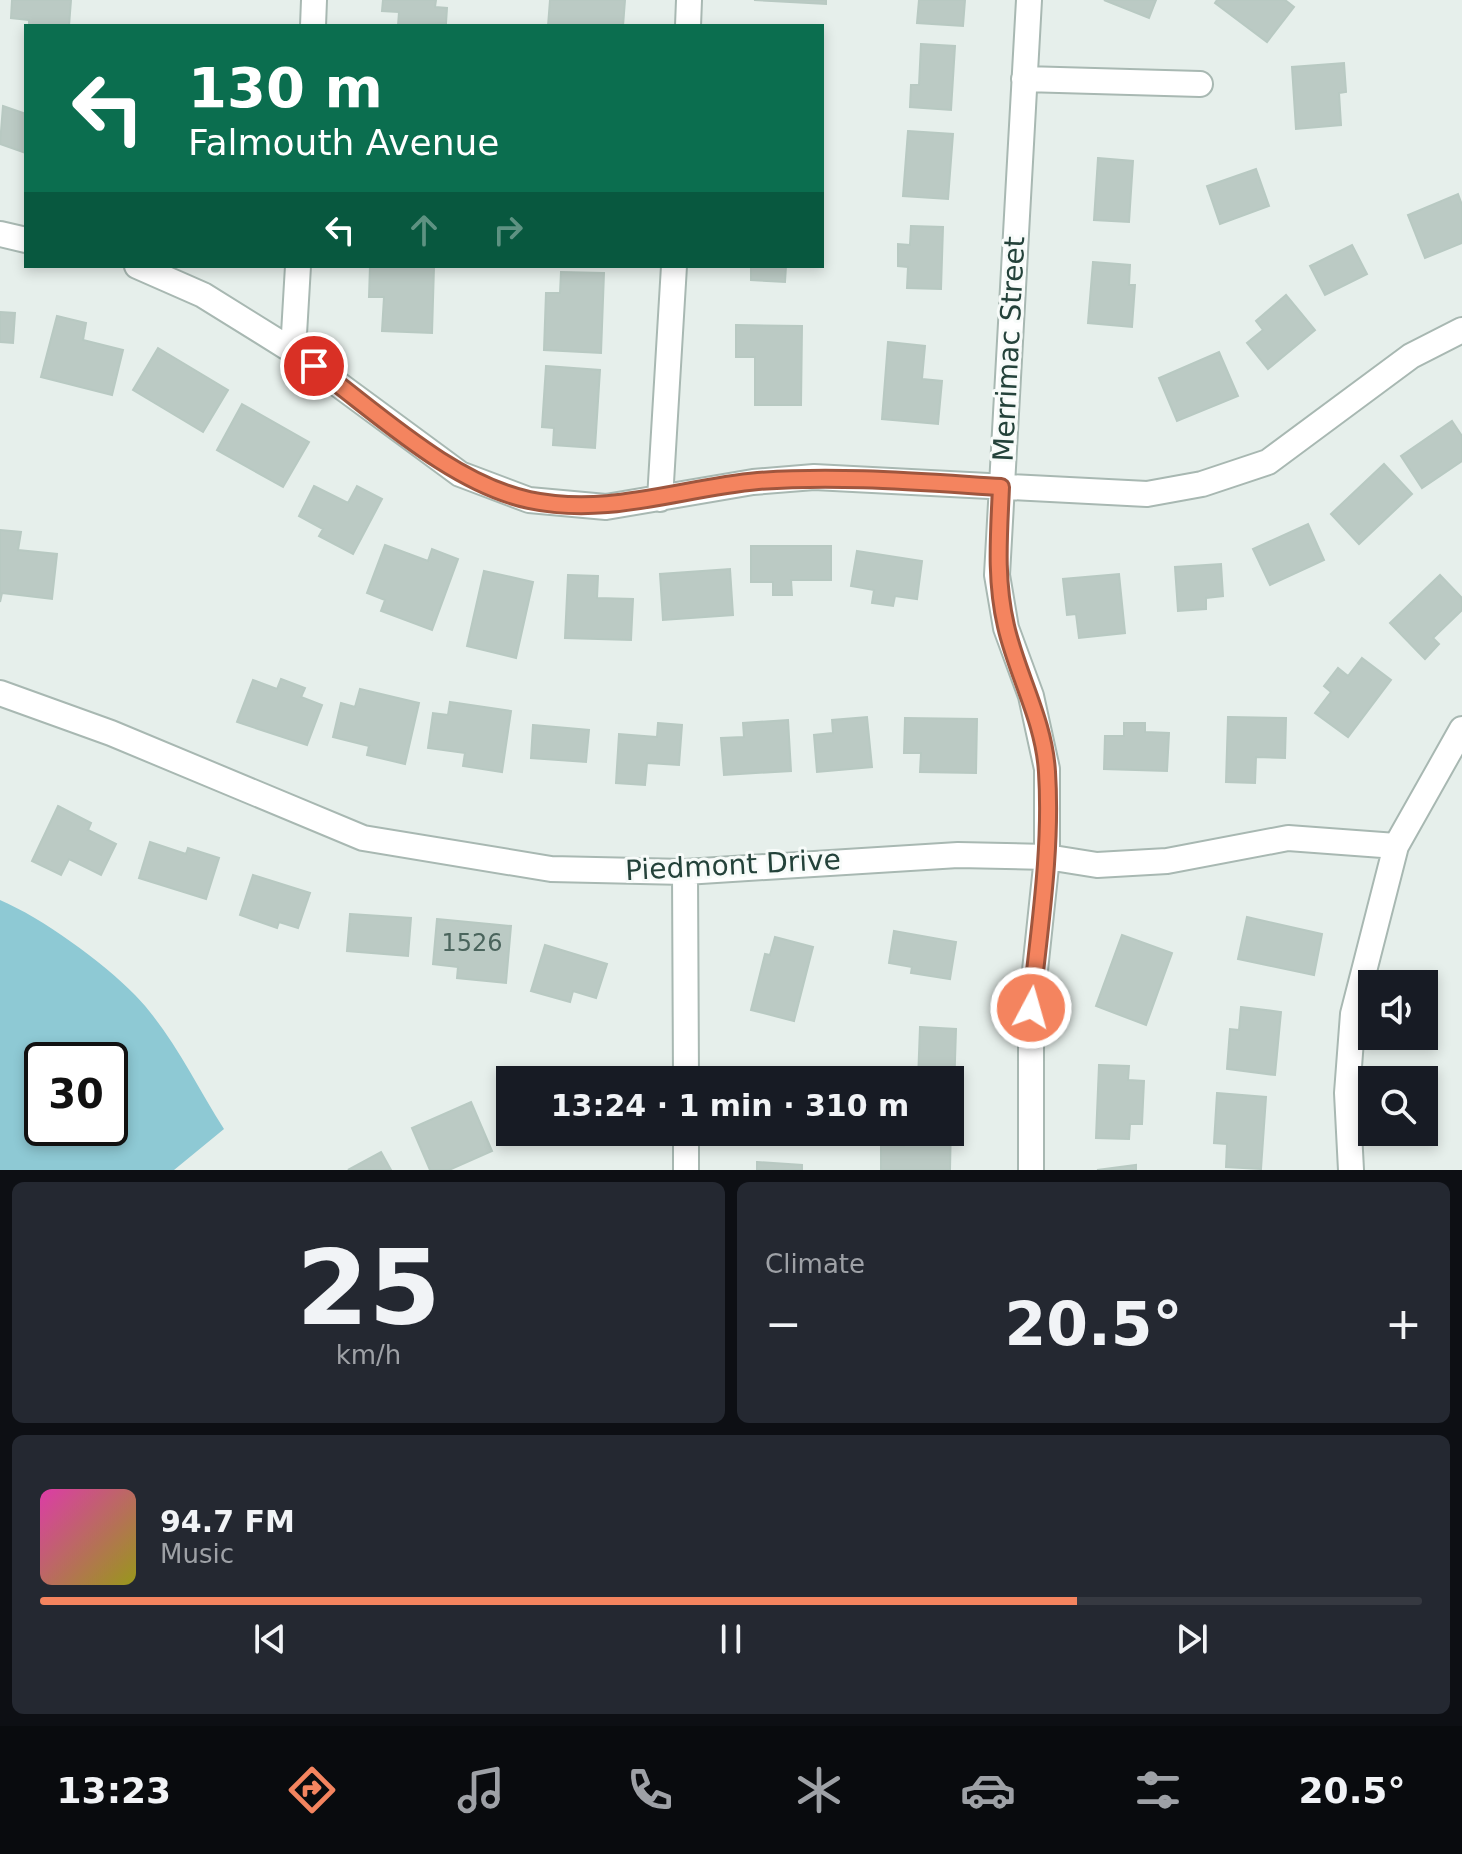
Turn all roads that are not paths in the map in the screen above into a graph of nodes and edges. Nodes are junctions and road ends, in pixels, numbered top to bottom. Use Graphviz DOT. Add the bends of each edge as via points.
graph roads {
  1 [pos="314,0"];
  2 [pos="689,0"];
  3 [pos="1029,0"];
  4 [pos="313,24"];
  5 [pos="688,24"];
  6 [pos="1024,79"];
  7 [pos="1200,84"];
  8 [pos="0,234"];
  9 [pos="24,240"];
  10 [pos="142,268"];
  11 [pos="298,268"];
  12 [pos="674,268"];
  13 [pos="1462,330"];
  14 [pos="293,351"];
  15 [pos="1001,487"];
  16 [pos="660,499"];
  17 [pos="0,693"];
  18 [pos="1462,729"];
  19 [pos="1396,846"];
  20 [pos="1047,857"];
  21 [pos="685,872"];
  22 [pos="686,1066"];
  23 [pos="686,1146"];
  24 [pos="686,1170"];
  25 [pos="1031,1170"];
  26 [pos="1351,1170"];
  1 -- 4 [label="street"];
  2 -- 5 [label="street"];
  3 -- 6 [label="street, Merrimac Street"];
  6 -- 7 [label="street"];
  6 -- 15 [label="street, Merrimac Street"];
  8 -- 9 [label="street"];
  10 -- 14 [label="street" via="203,295"];
  11 -- 14 [label="street"];
  12 -- 16 [label="street"];
  13 -- 15 [label="street" via="1411,356 1268,462 1202,484 1147,494"];
  14 -- 16 [label="street" via="460,474 529,500 606,507"];
  15 -- 16 [label="street" via="814,477"];
  15 -- 20 [label="street, Merrimac Street" via="997,575 1006,628 1031,696 1047,769"];
  17 -- 21 [label="street, Piedmont Drive" via="111,733 363,838 551,869"];
  18 -- 19 [label="street"];
  19 -- 20 [label="street, Piedmont Drive" via="1288,838 1167,861 1097,865"];
  19 -- 26 [label="street" via="1353,1014 1347,1093"];
  20 -- 21 [label="street, Piedmont Drive" via="958,855"];
  20 -- 25 [label="street, Merrimac Street" via="1031,1008"];
  21 -- 22 [label="street"];
  23 -- 24 [label="street"];
}
